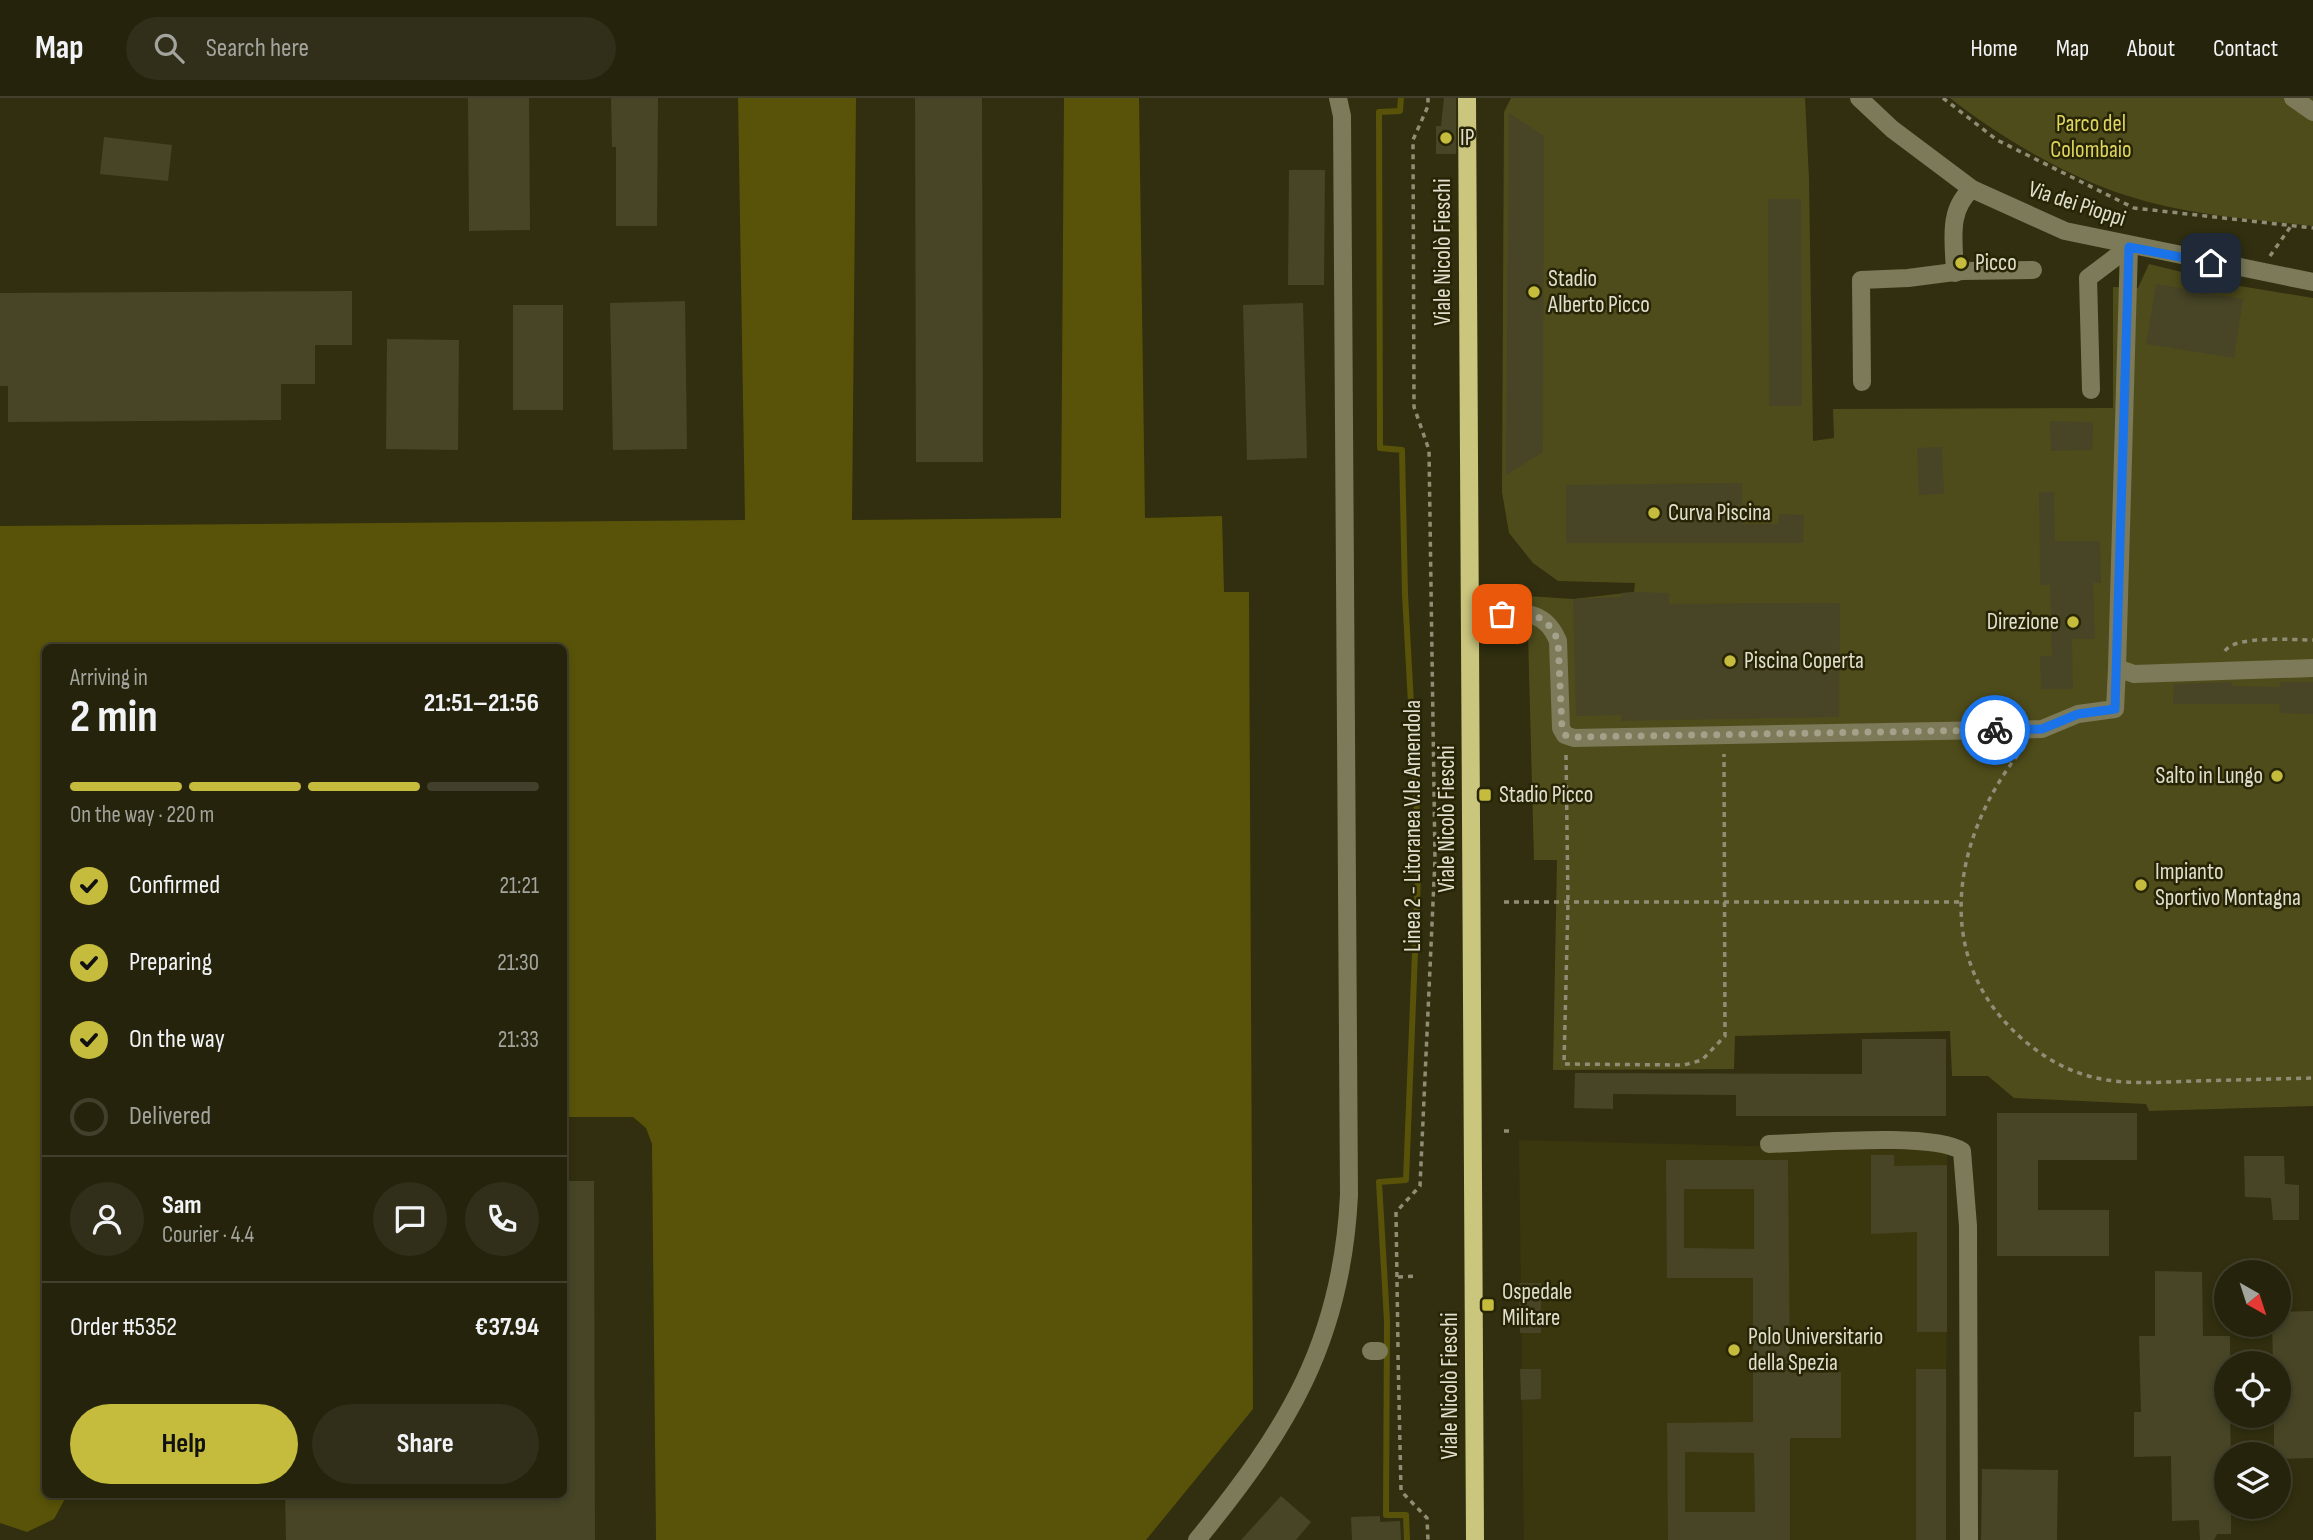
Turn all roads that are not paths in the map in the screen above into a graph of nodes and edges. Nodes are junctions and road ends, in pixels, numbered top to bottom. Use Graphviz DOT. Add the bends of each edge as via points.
graph roads {
  1 [pos="1338,98"];
  2 [pos="1467,98"];
  3 [pos="1859,98"];
  4 [pos="2293,98"];
  5 [pos="2313,112"];
  6 [pos="1972,189"];
  7 [pos="2129,247"];
  8 [pos="2033,270"];
  9 [pos="1955,274"];
  10 [pos="2313,282"];
  11 [pos="1862,382"];
  12 [pos="2091,390"];
  13 [pos="1502,614"];
  14 [pos="2118,668"];
  15 [pos="2313,668"];
  16 [pos="1769,1143"];
  17 [pos="1197,1540"];
  18 [pos="1475,1540"];
  19 [pos="1969,1540"];
  1 -- 17 [label="street" via="1342,130 1347,1246 1317,1354 1296,1401 1266,1451"];
  2 -- 18 [label="main road, Viale Nicolò Fieschi"];
  3 -- 6 [label="street, Via dei Pioppi"];
  4 -- 5 [label="street"];
  6 -- 7 [label="street, Via dei Pioppi" via="2064,231"];
  6 -- 9 [label="street" via="1959,199 1954,221"];
  7 -- 10 [label="street, Via dei Pioppi"];
  7 -- 12 [label="street" via="2088,278"];
  7 -- 14 [label="street"];
  8 -- 9 [label="street"];
  9 -- 11 [label="street" via="1861,280"];
  13 -- 14 [label="street" via="1527,611 1553,628 1558,641 1560,720 1565,735 1583,738 2042,729 2078,714 2115,709"];
  14 -- 15 [label="street" via="2134,674"];
  16 -- 19 [label="street" via="1920,1140 1952,1144 1962,1151 1968,1226"];
}
